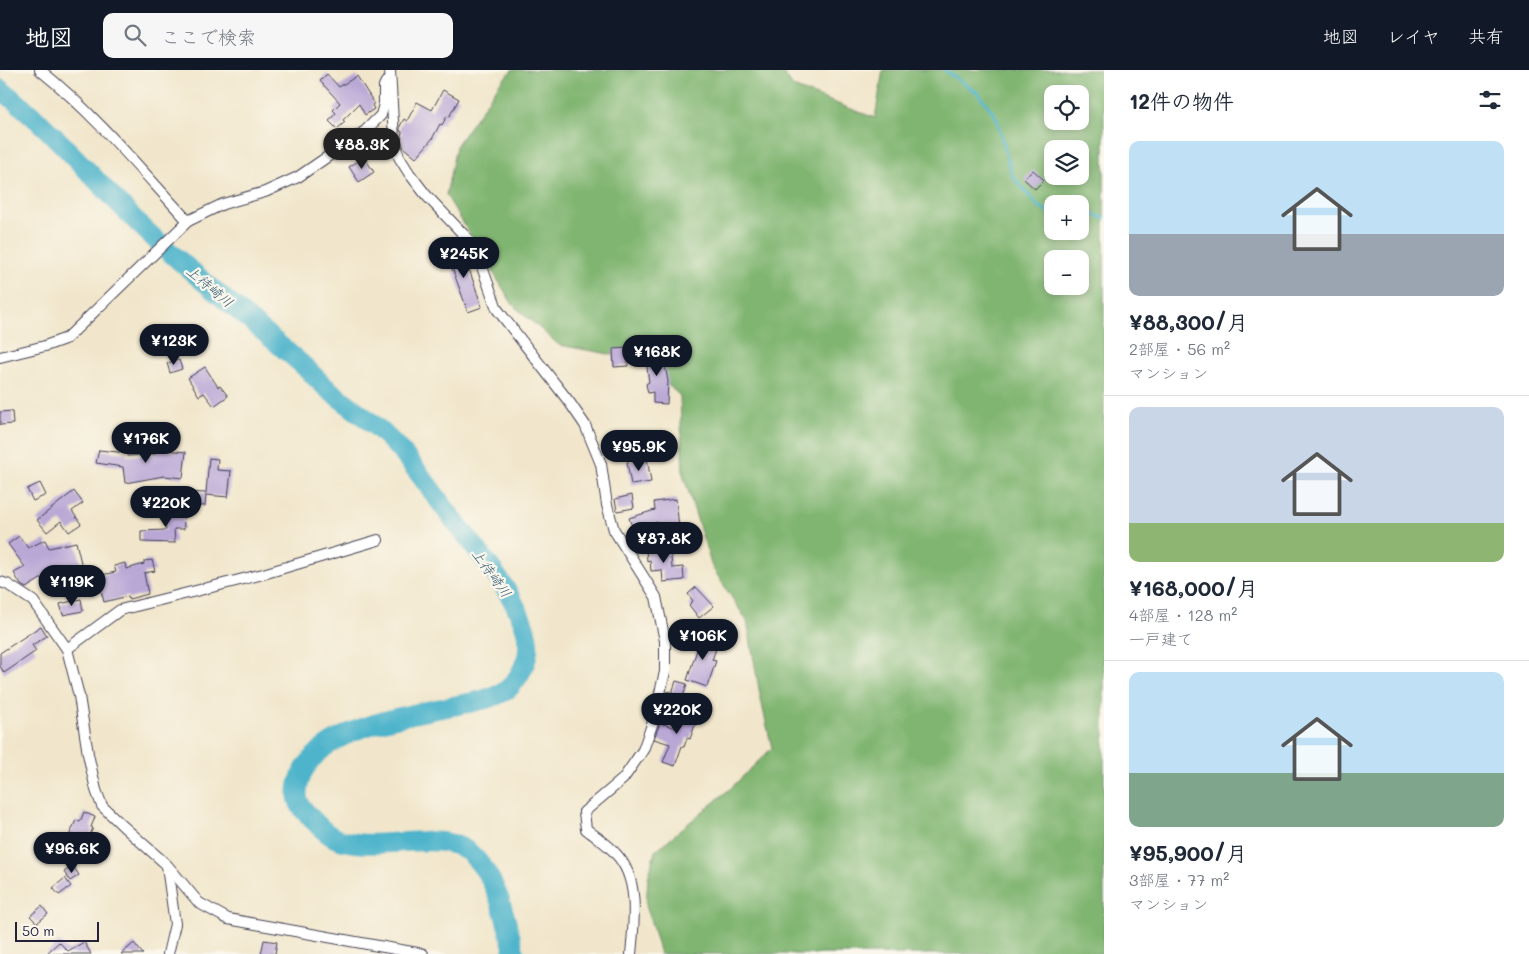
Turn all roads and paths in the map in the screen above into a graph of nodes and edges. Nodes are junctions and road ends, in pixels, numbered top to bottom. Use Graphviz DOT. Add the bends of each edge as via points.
graph roads {
  1 [pos="40,70"];
  2 [pos="390,72"];
  3 [pos="188,221"];
  4 [pos="0,357"];
  5 [pos="378,540"];
  6 [pos="0,582"];
  7 [pos="67,649"];
  8 [pos="166,865"];
  9 [pos="168,954"];
  10 [pos="423,954"];
  11 [pos="630,954"];
  1 -- 3 [label="street" via="61,87"];
  2 -- 3 [label="street" via="384,86 381,115 365,131 298,177 265,192 223,204"];
  2 -- 11 [label="street" via="394,139 399,157 426,195 466,237 479,258 497,309 585,424 601,464 614,530 656,597 665,641 665,672 653,722 643,750 623,779 584,812 586,829 617,854 628,874 635,905"];
  3 -- 4 [label="street" via="67,338"];
  5 -- 7 [label="street" via="263,574 120,610"];
  6 -- 7 [label="street" via="33,601"];
  7 -- 8 [label="street" via="102,806"];
  8 -- 9 [label="street" via="175,924"];
  8 -- 10 [label="street" via="199,903 228,919"];
}
